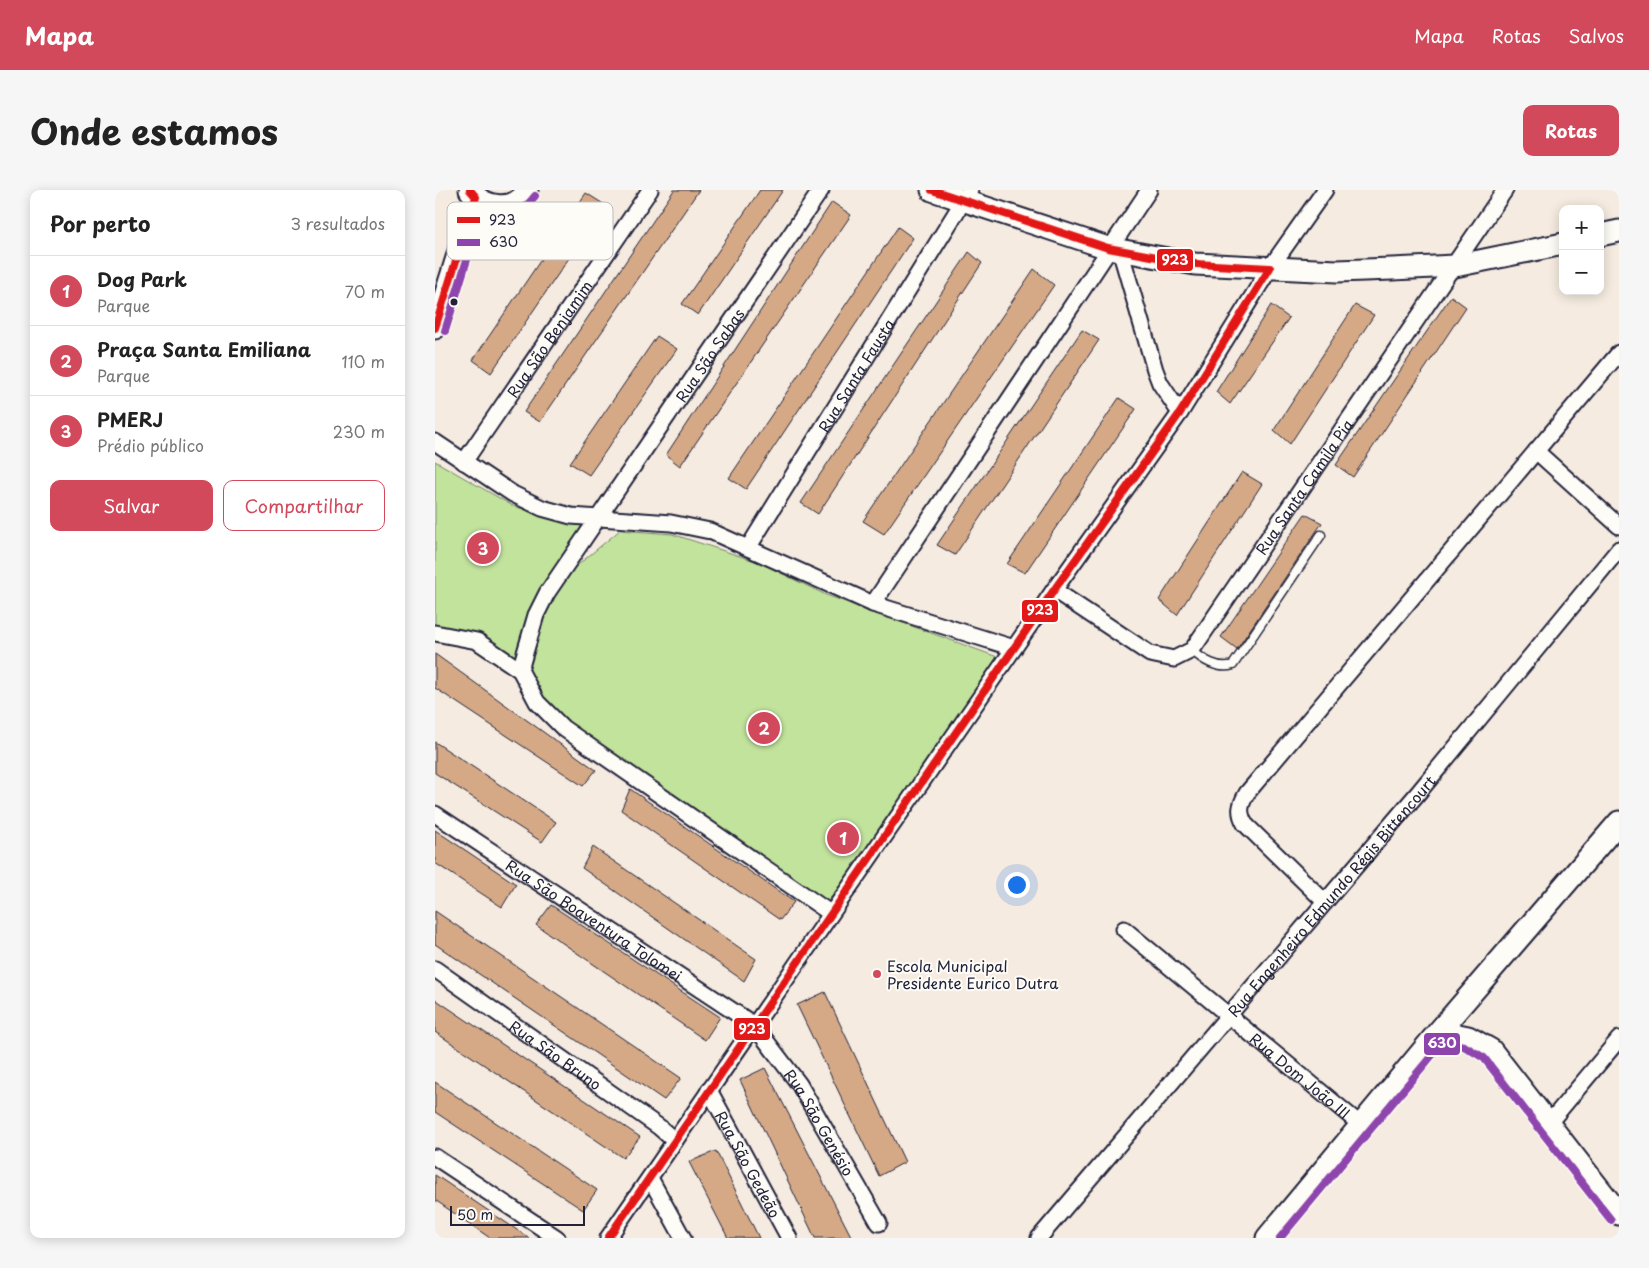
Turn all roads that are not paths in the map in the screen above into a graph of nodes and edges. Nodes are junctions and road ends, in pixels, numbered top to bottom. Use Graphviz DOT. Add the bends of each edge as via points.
graph roads {
  1 [pos="527,190"];
  2 [pos="650,190"];
  3 [pos="821,190"];
  4 [pos="932,190"];
  5 [pos="1149,190"];
  6 [pos="1325,190"];
  7 [pos="1505,190"];
  8 [pos="473,194"];
  9 [pos="967,196"];
  10 [pos="486,202"];
  11 [pos="514,202"];
  12 [pos="1619,231"];
  13 [pos="1604,234"];
  14 [pos="613,244"];
  15 [pos="1559,245"];
  16 [pos="1114,249"];
  17 [pos="454,260"];
  18 [pos="602,260"];
  19 [pos="1455,266"];
  20 [pos="1270,268"];
  21 [pos="435,328"];
  22 [pos="1619,353"];
  23 [pos="1180,413"];
  24 [pos="435,442"];
  25 [pos="1536,451"];
  26 [pos="464,462"];
  27 [pos="597,519"];
  28 [pos="1619,526"];
  29 [pos="1321,535"];
  30 [pos="748,548"];
  31 [pos="1619,549"];
  32 [pos="1055,590"];
  33 [pos="873,604"];
  34 [pos="435,633"];
  35 [pos="1014,648"];
  36 [pos="1192,650"];
  37 [pos="520,670"];
  38 [pos="435,814"];
  39 [pos="1619,822"];
  40 [pos="1325,902"];
  41 [pos="830,913"];
  42 [pos="1124,929"];
  43 [pos="435,970"];
  44 [pos="1228,1016"];
  45 [pos="755,1025"];
  46 [pos="1439,1030"];
  47 [pos="1619,1039"];
  48 [pos="709,1090"];
  49 [pos="1549,1123"];
  50 [pos="1361,1125"];
  51 [pos="675,1141"];
  52 [pos="435,1158"];
  53 [pos="650,1178"];
  54 [pos="1618,1211"];
  55 [pos="879,1223"];
  56 [pos="1275,1235"];
  57 [pos="557,1238"];
  58 [pos="608,1238"];
  59 [pos="683,1238"];
  60 [pos="789,1238"];
  61 [pos="1039,1238"];
  1 -- 11 [label="street"];
  2 -- 14 [label="street, Rua São Benjamim"];
  3 -- 27 [label="street, Rua São Sabas"];
  4 -- 9 [label="street"];
  5 -- 16 [label="street"];
  6 -- 20 [label="street"];
  7 -- 19 [label="street, Rua Santa Camila Pia"];
  8 -- 10 [label="street"];
  9 -- 16 [label="street"];
  9 -- 30 [label="street, Rua Santa Fausta"];
  12 -- 13 [label="street"];
  15 -- 19 [label="street"];
  16 -- 20 [label="street" via="1195,264"];
  16 -- 23 [label="street" via="1157,376"];
  16 -- 33 [label="street"];
  17 -- 21 [label="street"];
  18 -- 26 [label="street, Rua São Benjamim"];
  19 -- 20 [label="street" via="1337,271"];
  19 -- 36 [label="street, Rua Santa Camila Pia"];
  20 -- 23 [label="street"];
  22 -- 25 [label="street"];
  23 -- 32 [label="street"];
  24 -- 26 [label="street"];
  25 -- 28 [label="street"];
  25 -- 40 [label="street" via="1240,804 1240,815 1245,824"];
  26 -- 27 [label="street" via="513,494 542,508"];
  27 -- 30 [label="street" via="689,526 710,531"];
  27 -- 37 [label="street, Rua São Sabas" via="536,614"];
  29 -- 36 [label="lane" via="1233,665 1219,666"];
  30 -- 33 [label="street"];
  31 -- 40 [label="street, Rua Engenheiro Edmundo Régis Bittencourt"];
  32 -- 35 [label="street"];
  32 -- 36 [label="street" via="1150,654 1174,659"];
  33 -- 35 [label="street"];
  34 -- 37 [label="street" via="477,641"];
  35 -- 41 [label="street"];
  37 -- 41 [label="street" via="537,702 563,728"];
  38 -- 45 [label="street, Rua São Boaventura Tolomei"];
  39 -- 46 [label="street"];
  40 -- 44 [label="street, Rua Engenheiro Edmundo Régis Bittencourt"];
  41 -- 45 [label="street"];
  42 -- 44 [label="street, Rua Dom João III"];
  43 -- 51 [label="street, Rua São Bruno"];
  44 -- 50 [label="street, Rua Dom João III"];
  44 -- 61 [label="street, Rua Engenheiro Edmundo Régis Bittencourt"];
  45 -- 48 [label="street"];
  45 -- 55 [label="street, Rua São Genésio" via="799,1084"];
  46 -- 49 [label="street" via="1468,1037 1491,1050"];
  46 -- 50 [label="street"];
  47 -- 49 [label="street"];
  48 -- 51 [label="street"];
  48 -- 60 [label="street, Rua São Gedeão"];
  49 -- 54 [label="street"];
  50 -- 56 [label="street"];
  51 -- 53 [label="street"];
  52 -- 57 [label="street"];
  53 -- 58 [label="street"];
  53 -- 59 [label="street"];
}
